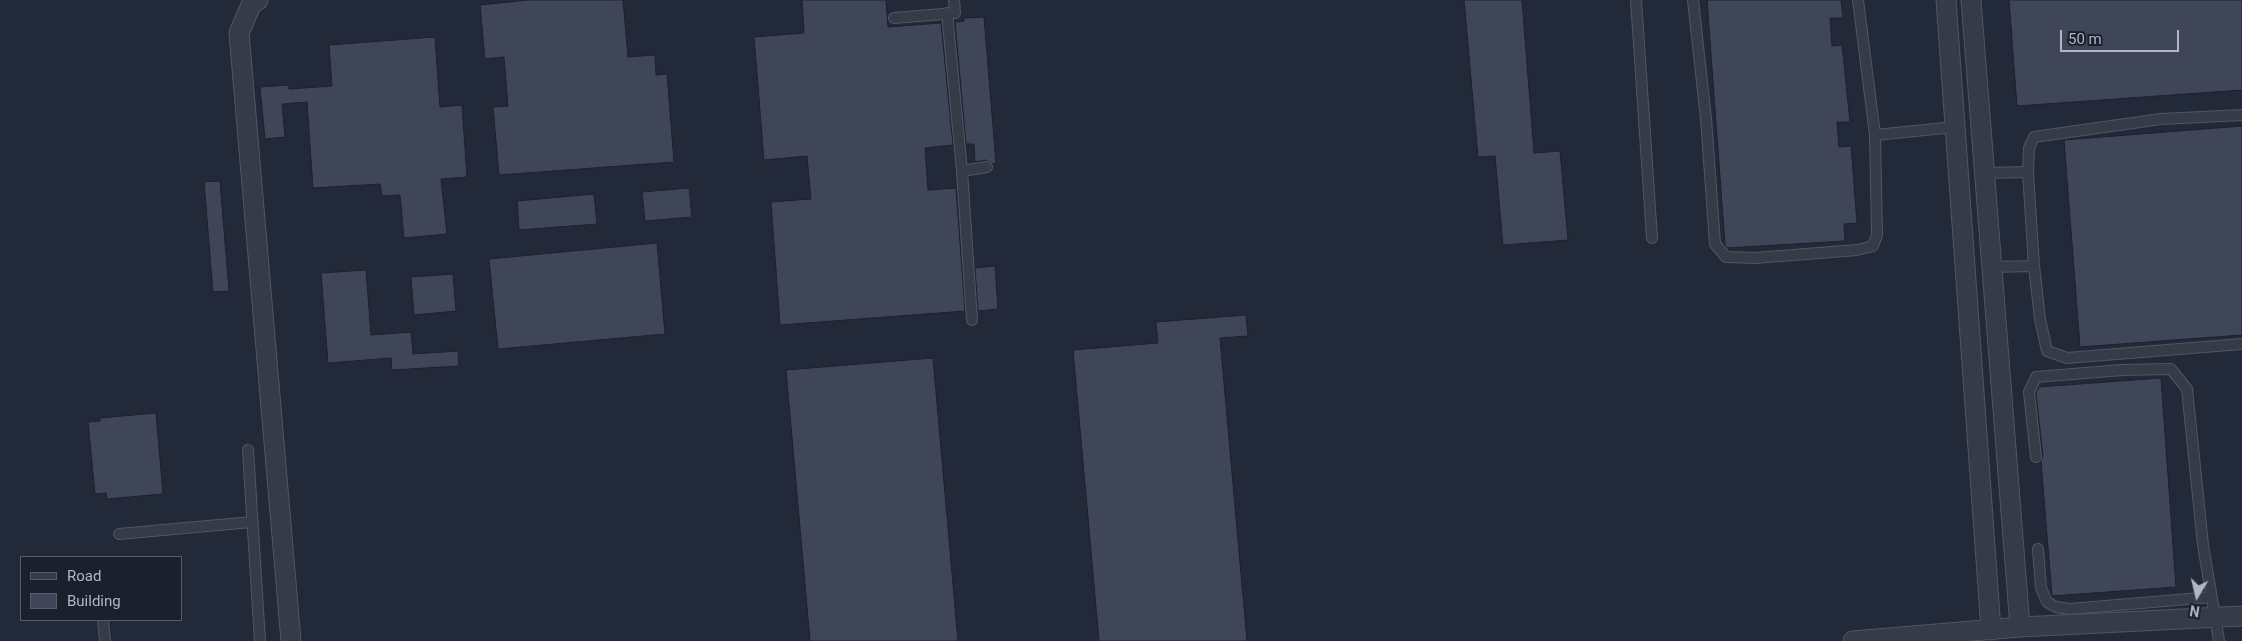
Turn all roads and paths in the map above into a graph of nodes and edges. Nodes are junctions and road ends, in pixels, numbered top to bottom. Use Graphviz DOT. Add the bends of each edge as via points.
graph roads {
  1 [pos="258,0"];
  2 [pos="954,0"];
  3 [pos="1636,0"];
  4 [pos="1693,0"];
  5 [pos="1858,0"];
  6 [pos="1946,0"];
  7 [pos="1970,0"];
  8 [pos="948,13"];
  9 [pos="894,18"];
  10 [pos="2242,115"];
  11 [pos="1955,127"];
  12 [pos="1875,135"];
  13 [pos="987,167"];
  14 [pos="962,171"];
  15 [pos="2028,172"];
  16 [pos="1984,174"];
  17 [pos="1652,238"];
  18 [pos="2034,266"];
  19 [pos="1991,267"];
  20 [pos="972,320"];
  21 [pos="2242,344"];
  22 [pos="248,450"];
  23 [pos="2036,457"];
  24 [pos="252,522"];
  25 [pos="119,534"];
  26 [pos="2038,549"];
  27 [pos="2212,597"];
  28 [pos="2242,616"];
  29 [pos="2216,618"];
  30 [pos="103,621"];
  31 [pos="2020,627"];
  32 [pos="1991,630"];
  33 [pos="1942,637"];
  34 [pos="105,641"];
  35 [pos="260,641"];
  36 [pos="291,641"];
  37 [pos="1853,641"];
  38 [pos="2219,641"];
  1 -- 36 [label="street" via="251,5 239,33"];
  2 -- 8 [label="lane" via="955,13"];
  3 -- 17 [label="lane"];
  4 -- 12 [label="lane" via="1715,244 1726,258 1858,250 1873,246 1877,235"];
  5 -- 12 [label="lane"];
  6 -- 11 [label="street"];
  7 -- 16 [label="street"];
  8 -- 9 [label="lane"];
  8 -- 14 [label="lane"];
  10 -- 15 [label="lane" via="2161,119 2034,137 2029,148"];
  11 -- 12 [label="lane"];
  11 -- 32 [label="street"];
  13 -- 14 [label="lane"];
  14 -- 20 [label="lane"];
  15 -- 16 [label="lane"];
  15 -- 18 [label="lane"];
  16 -- 19 [label="street"];
  18 -- 19 [label="lane"];
  18 -- 21 [label="lane" via="2047,351 2067,358"];
  19 -- 31 [label="street"];
  22 -- 24 [label="lane"];
  23 -- 27 [label="lane" via="2030,392 2036,378 2171,369 2187,389 2203,545"];
  24 -- 25 [label="lane"];
  24 -- 35 [label="lane"];
  26 -- 27 [label="lane" via="2041,588 2047,602 2056,607 2070,609"];
  27 -- 29 [label="lane"];
  28 -- 29 [label="street"];
  29 -- 31 [label="street"];
  29 -- 38 [label="lane"];
  30 -- 34 [label="lane"];
  31 -- 32 [label="street"];
  32 -- 33 [label="street"];
  33 -- 37 [label="street"];
}
